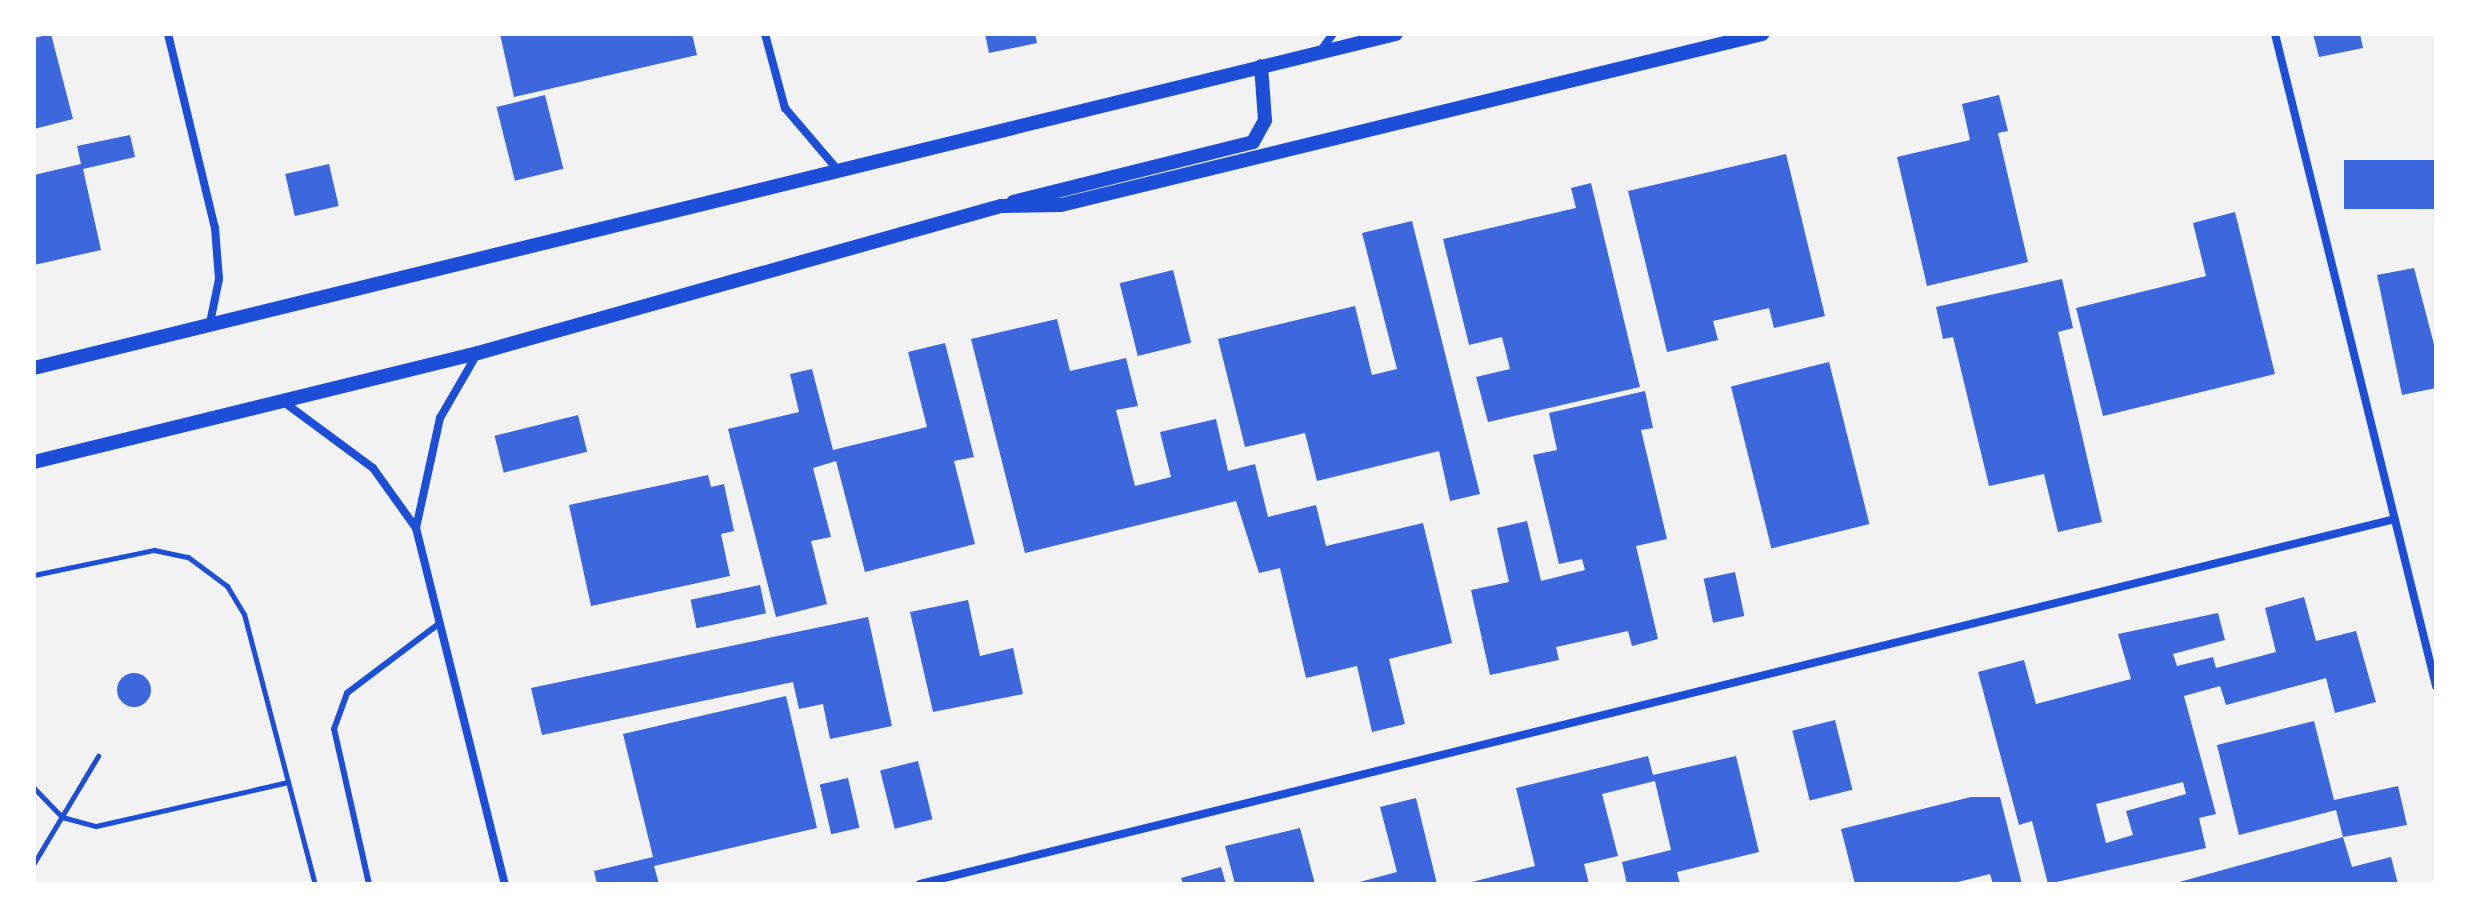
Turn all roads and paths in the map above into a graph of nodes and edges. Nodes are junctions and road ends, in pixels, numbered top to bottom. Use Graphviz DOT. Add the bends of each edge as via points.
graph roads {
  1 [pos="168,34"];
  2 [pos="765,34"];
  3 [pos="1333,34"];
  4 [pos="1396,34"];
  5 [pos="1762,34"];
  6 [pos="2273,37"];
  7 [pos="1319,53"];
  8 [pos="1261,66"];
  9 [pos="837,169"];
  10 [pos="1001,206"];
  11 [pos="210,323"];
  12 [pos="478,353"];
  13 [pos="34,368"];
  14 [pos="279,399"];
  15 [pos="34,462"];
  16 [pos="2395,519"];
  17 [pos="416,528"];
  18 [pos="34,575"];
  19 [pos="440,623"];
  20 [pos="2436,686"];
  21 [pos="98,756"];
  22 [pos="288,782"];
  23 [pos="34,788"];
  24 [pos="62,817"];
  25 [pos="34,863"];
  26 [pos="315,884"];
  27 [pos="369,884"];
  28 [pos="505,884"];
  29 [pos="920,884"];
  1 -- 11 [label="street" via="215,228 219,279"];
  2 -- 9 [label="street" via="785,108"];
  3 -- 7 [label="street"];
  4 -- 7 [label="street"];
  5 -- 10 [label="street" via="1061,205"];
  6 -- 16 [label="street"];
  7 -- 8 [label="street"];
  8 -- 9 [label="street"];
  8 -- 10 [label="street" via="1265,120 1253,142"];
  9 -- 11 [label="street"];
  10 -- 12 [label="street"];
  11 -- 13 [label="street"];
  12 -- 14 [label="street"];
  12 -- 17 [label="street" via="436,430"];
  14 -- 15 [label="street"];
  14 -- 17 [label="street" via="373,468"];
  16 -- 20 [label="street"];
  16 -- 29 [label="street"];
  17 -- 19 [label="street"];
  18 -- 22 [label="path" via="154,550 188,557 227,586 244,614"];
  19 -- 27 [label="lane" via="347,693 334,729"];
  19 -- 28 [label="street"];
  21 -- 24 [label="path"];
  22 -- 24 [label="path" via="121,826"];
  22 -- 26 [label="path"];
  23 -- 24 [label="path"];
  24 -- 25 [label="path"];
}
